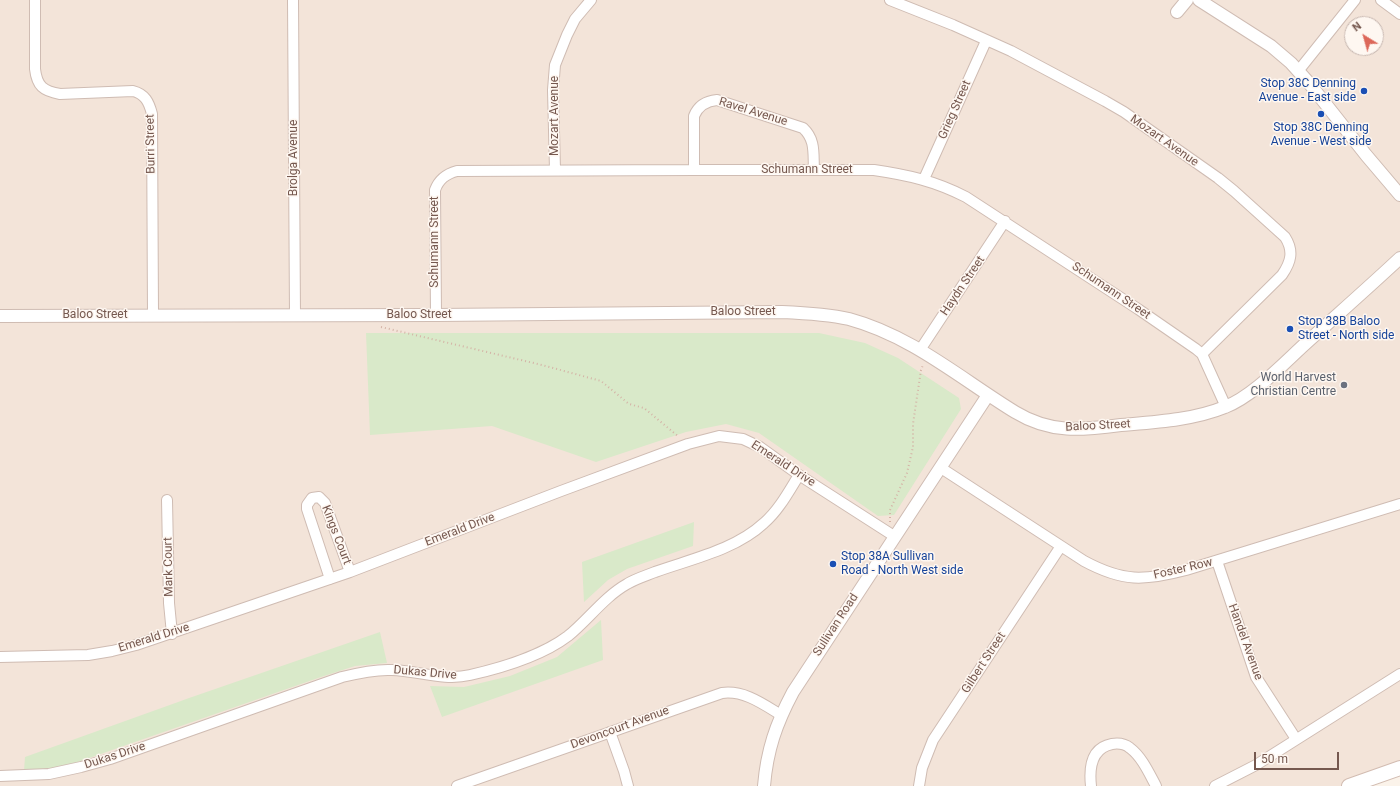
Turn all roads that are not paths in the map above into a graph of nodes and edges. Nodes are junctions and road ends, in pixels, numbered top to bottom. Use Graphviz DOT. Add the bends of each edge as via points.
graph roads {
  1 [pos="35,0"];
  2 [pos="293,0"];
  3 [pos="591,0"];
  4 [pos="890,0"];
  5 [pos="1187,0"];
  6 [pos="1199,0"];
  7 [pos="1355,0"];
  8 [pos="1381,0"];
  9 [pos="1177,12"];
  10 [pos="1400,14"];
  11 [pos="986,41"];
  12 [pos="1299,70"];
  13 [pos="555,170"];
  14 [pos="694,170"];
  15 [pos="814,170"];
  16 [pos="924,179"];
  17 [pos="1400,196"];
  18 [pos="1005,221"];
  19 [pos="1400,258"];
  20 [pos="153,315"];
  21 [pos="295,315"];
  22 [pos="436,315"];
  23 [pos="0,316"];
  24 [pos="924,352"];
  25 [pos="1202,354"];
  26 [pos="988,395"];
  27 [pos="1226,407"];
  28 [pos="941,468"];
  29 [pos="799,474"];
  30 [pos="168,500"];
  31 [pos="1400,504"];
  32 [pos="894,536"];
  33 [pos="1061,546"];
  34 [pos="1217,561"];
  35 [pos="350,572"];
  36 [pos="330,579"];
  37 [pos="172,634"];
  38 [pos="0,657"];
  39 [pos="1400,674"];
  40 [pos="781,715"];
  41 [pos="610,732"];
  42 [pos="1296,739"];
  43 [pos="1400,768"];
  44 [pos="0,776"];
  45 [pos="457,786"];
  46 [pos="628,786"];
  47 [pos="764,786"];
  48 [pos="919,786"];
  49 [pos="1091,786"];
  50 [pos="1156,786"];
  51 [pos="1215,786"];
  52 [pos="1349,786"];
  1 -- 20 [label="street, Burri Street" via="35,69 36,78 41,86 49,92 60,94 133,91 144,96 150,107"];
  2 -- 21 [label="street, Brolga Avenue"];
  3 -- 13 [label="street, Mozart Avenue" via="575,19 555,65"];
  4 -- 11 [label="street, Mozart Avenue"];
  5 -- 9 [label="street"];
  6 -- 12 [label="street" via="1270,46"];
  7 -- 12 [label="street"];
  8 -- 10 [label="street"];
  11 -- 16 [label="street, Grieg Street"];
  11 -- 25 [label="street, Mozart Avenue" via="1066,79 1124,112 1234,191 1285,237 1291,248 1290,262 1282,275"];
  12 -- 17 [label="street"];
  13 -- 14 [label="street, Schumann Street"];
  13 -- 22 [label="street, Schumann Street" via="457,171 440,180 435,190"];
  14 -- 15 [label="street, Schumann Street"];
  14 -- 15 [label="street, Ravel Avenue" via="694,116 705,103 717,100 803,128 813,144"];
  15 -- 16 [label="street, Schumann Street" via="874,170"];
  16 -- 18 [label="street, Schumann Street" via="954,190"];
  18 -- 24 [label="street, Haydn Street"];
  18 -- 25 [label="street, Schumann Street"];
  19 -- 27 [label="street, Baloo Street" via="1271,376"];
  20 -- 21 [label="street, Baloo Street"];
  20 -- 23 [label="street, Baloo Street"];
  21 -- 22 [label="street, Baloo Street"];
  22 -- 24 [label="street, Baloo Street" via="804,313 836,316 863,323"];
  24 -- 26 [label="street, Baloo Street"];
  25 -- 27 [label="street, Schumann Street"];
  26 -- 27 [label="street, Baloo Street" via="1038,424 1073,429 1175,419"];
  26 -- 28 [label="street, Sullivan Road"];
  28 -- 32 [label="street, Sullivan Road"];
  28 -- 33 [label="street, Foster Row"];
  29 -- 32 [label="street, Emerald Drive"];
  29 -- 35 [label="street, Emerald Drive" via="760,447 743,439 719,436 688,444"];
  29 -- 44 [label="street, Dukas Drive" via="773,514 748,536 732,545 633,581 615,593 564,638 528,657 460,677 392,670 355,673 110,759 49,774"];
  30 -- 37 [label="street, Mark Court" via="169,603"];
  31 -- 34 [label="street, Foster Row"];
  32 -- 40 [label="street, Sullivan Road" via="797,684"];
  33 -- 34 [label="street, Foster Row" via="1099,569 1126,577 1163,576"];
  33 -- 48 [label="street, Gilbert Street" via="933,740 922,768"];
  34 -- 42 [label="street, Handel Avenue" via="1256,676"];
  35 -- 36 [label="street, Emerald Drive"];
  35 -- 36 [label="street, Kings Court" via="325,502 316,496 310,499 307,509"];
  36 -- 37 [label="street, Emerald Drive"];
  37 -- 38 [label="street, Emerald Drive" via="104,653"];
  39 -- 42 [label="street"];
  40 -- 41 [label="street, Devoncourt Avenue" via="748,696 726,692"];
  40 -- 47 [label="street, Sullivan Road" via="768,754"];
  41 -- 45 [label="street, Devoncourt Avenue"];
  41 -- 46 [label="street"];
  42 -- 51 [label="street" via="1256,765"];
  43 -- 52 [label="main road"];
  49 -- 50 [label="street" via="1090,769 1096,754 1108,745 1117,744 1135,752"];
}
